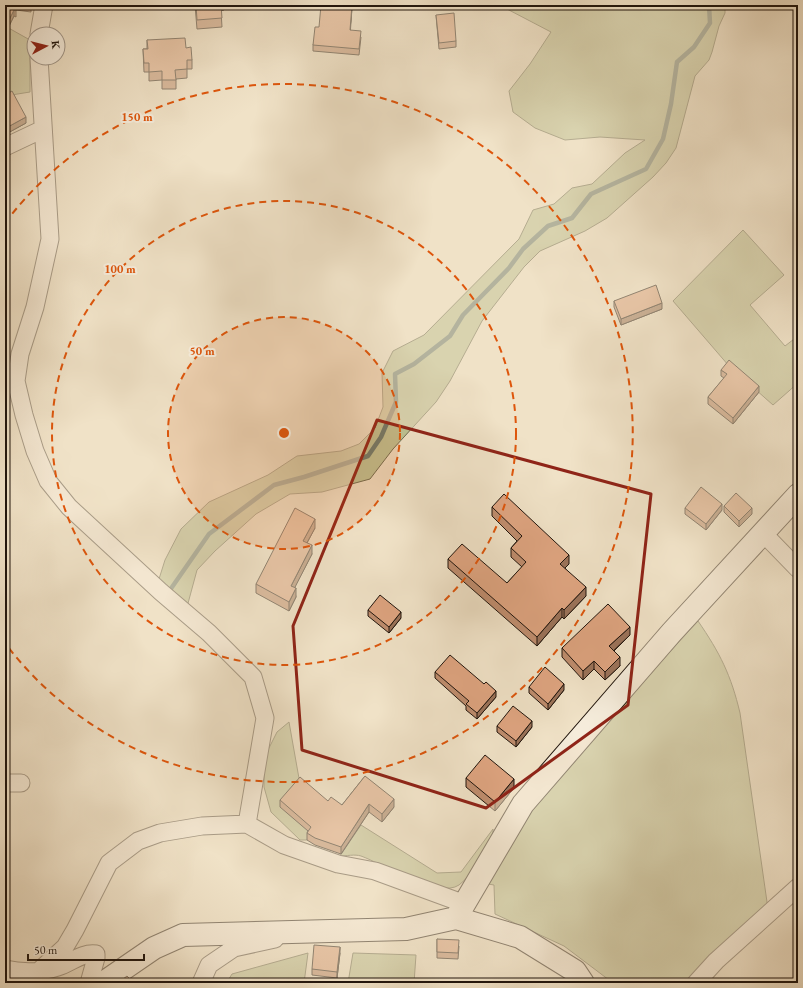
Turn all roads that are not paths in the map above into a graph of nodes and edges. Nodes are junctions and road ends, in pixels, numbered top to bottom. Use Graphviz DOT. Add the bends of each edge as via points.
graph roads {
  1 [pos="44,5"];
  2 [pos="40,26"];
  3 [pos="39,66"];
  4 [pos="43,129"];
  5 [pos="5,147"];
  6 [pos="798,495"];
  7 [pos="762,532"];
  8 [pos="798,569"];
  9 [pos="247,824"];
  10 [pos="798,887"];
  11 [pos="460,911"];
  12 [pos="316,930"];
  13 [pos="5,969"];
  14 [pos="30,978"];
  15 [pos="88,983"];
  16 [pos="103,983"];
  17 [pos="201,983"];
  18 [pos="583,983"];
  19 [pos="696,983"];
  1 -- 2 [label="street"];
  3 -- 4 [label="street"];
  4 -- 5 [label="street"];
  4 -- 9 [label="street" via="50,239 16,381 24,415 48,481 69,507 209,633 253,677 265,718"];
  6 -- 7 [label="street"];
  7 -- 8 [label="street"];
  7 -- 11 [label="street" via="523,804"];
  9 -- 11 [label="street" via="284,845 338,864 375,871"];
  9 -- 14 [label="street" via="202,826 160,833 138,841 123,851 109,863 65,947"];
  10 -- 19 [label="street" via="716,961"];
  11 -- 12 [label="street" via="406,929"];
  11 -- 18 [label="street" via="520,937 575,971"];
  12 -- 16 [label="street" via="183,935 154,948"];
  12 -- 17 [label="street" via="234,948 209,965"];
  13 -- 14 [label="street"];
  14 -- 15 [label="street" via="88,953 96,954"];
}
